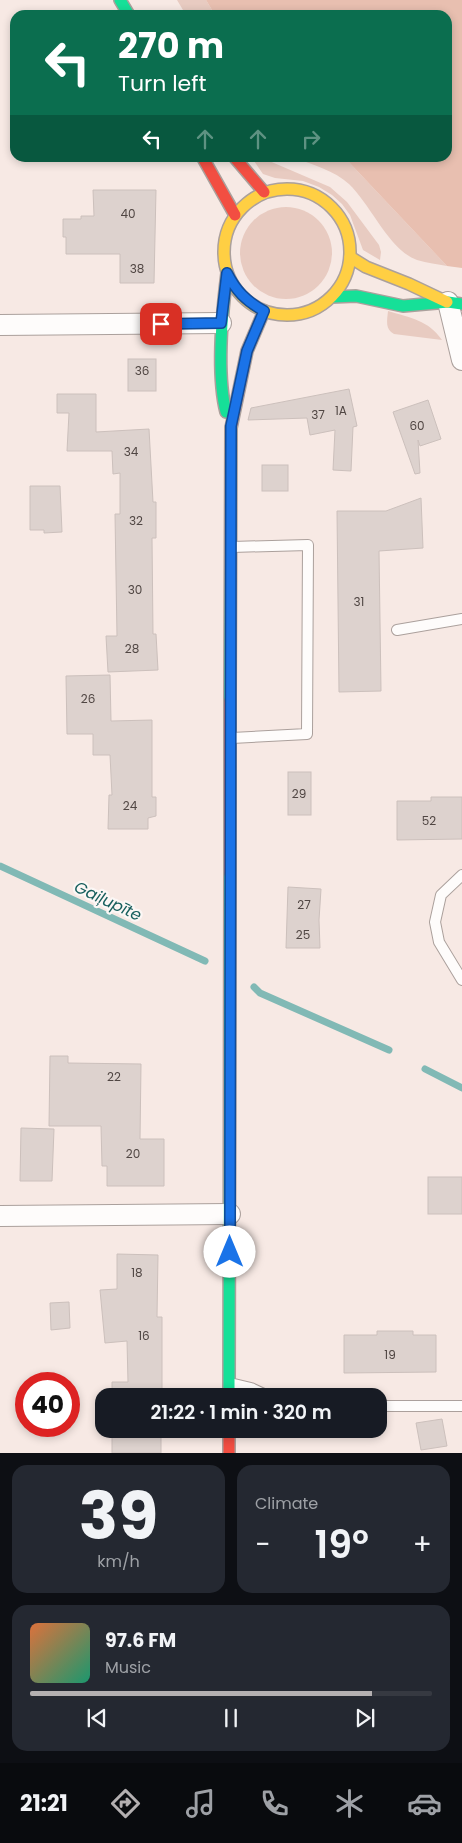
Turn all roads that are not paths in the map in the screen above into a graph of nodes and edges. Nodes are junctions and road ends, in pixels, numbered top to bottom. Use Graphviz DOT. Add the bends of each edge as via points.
graph roads {
  1 [pos="204,162"];
  2 [pos="238,162"];
  3 [pos="264,192"];
  4 [pos="235,215"];
  5 [pos="350,258"];
  6 [pos="227,273"];
  7 [pos="332,297"];
  8 [pos="455,303"];
  9 [pos="264,311"];
  10 [pos="221,323"];
  11 [pos="0,325"];
  12 [pos="462,360"];
  13 [pos="231,426"];
  14 [pos="229,547"];
  15 [pos="462,619"];
  16 [pos="397,630"];
  17 [pos="231,738"];
  18 [pos="462,875"];
  19 [pos="462,980"];
  20 [pos="230,1214"];
  21 [pos="0,1216"];
  22 [pos="229,1382"];
  23 [pos="229,1388"];
  24 [pos="251,1388"];
  25 [pos="387,1406"];
  26 [pos="462,1406"];
  27 [pos="229,1438"];
  28 [pos="229,1453"];
  1 -- 4 [label="street"];
  2 -- 3 [label="street"];
  3 -- 4 [label="street" via="247,202"];
  3 -- 5 [label="street" via="292,188 319,197 340,216 350,243"];
  4 -- 6 [label="street" via="227,228 224,243"];
  5 -- 7 [label="street" via="344,279"];
  5 -- 8 [label="street"];
  6 -- 9 [label="street" via="235,289"];
  6 -- 10 [label="street"];
  7 -- 8 [label="street" via="356,296 404,306"];
  7 -- 9 [label="street" via="302,314 276,315"];
  8 -- 12 [label="street"];
  9 -- 13 [label="street" via="247,351"];
  10 -- 11 [label="street"];
  10 -- 13 [label="street" via="222,400"];
  13 -- 14 [label="street"];
  14 -- 17 [label="street"];
  14 -- 17 [label="lane" via="308,545 307,734"];
  15 -- 16 [label="lane"];
  17 -- 20 [label="street"];
  18 -- 19 [label="lane" via="441,895 435,922 439,942"];
  20 -- 21 [label="street"];
  20 -- 22 [label="street"];
  22 -- 23 [label="street"];
  22 -- 24 [label="lane"];
  25 -- 26 [label="lane"];
  27 -- 28 [label="street"];
}
